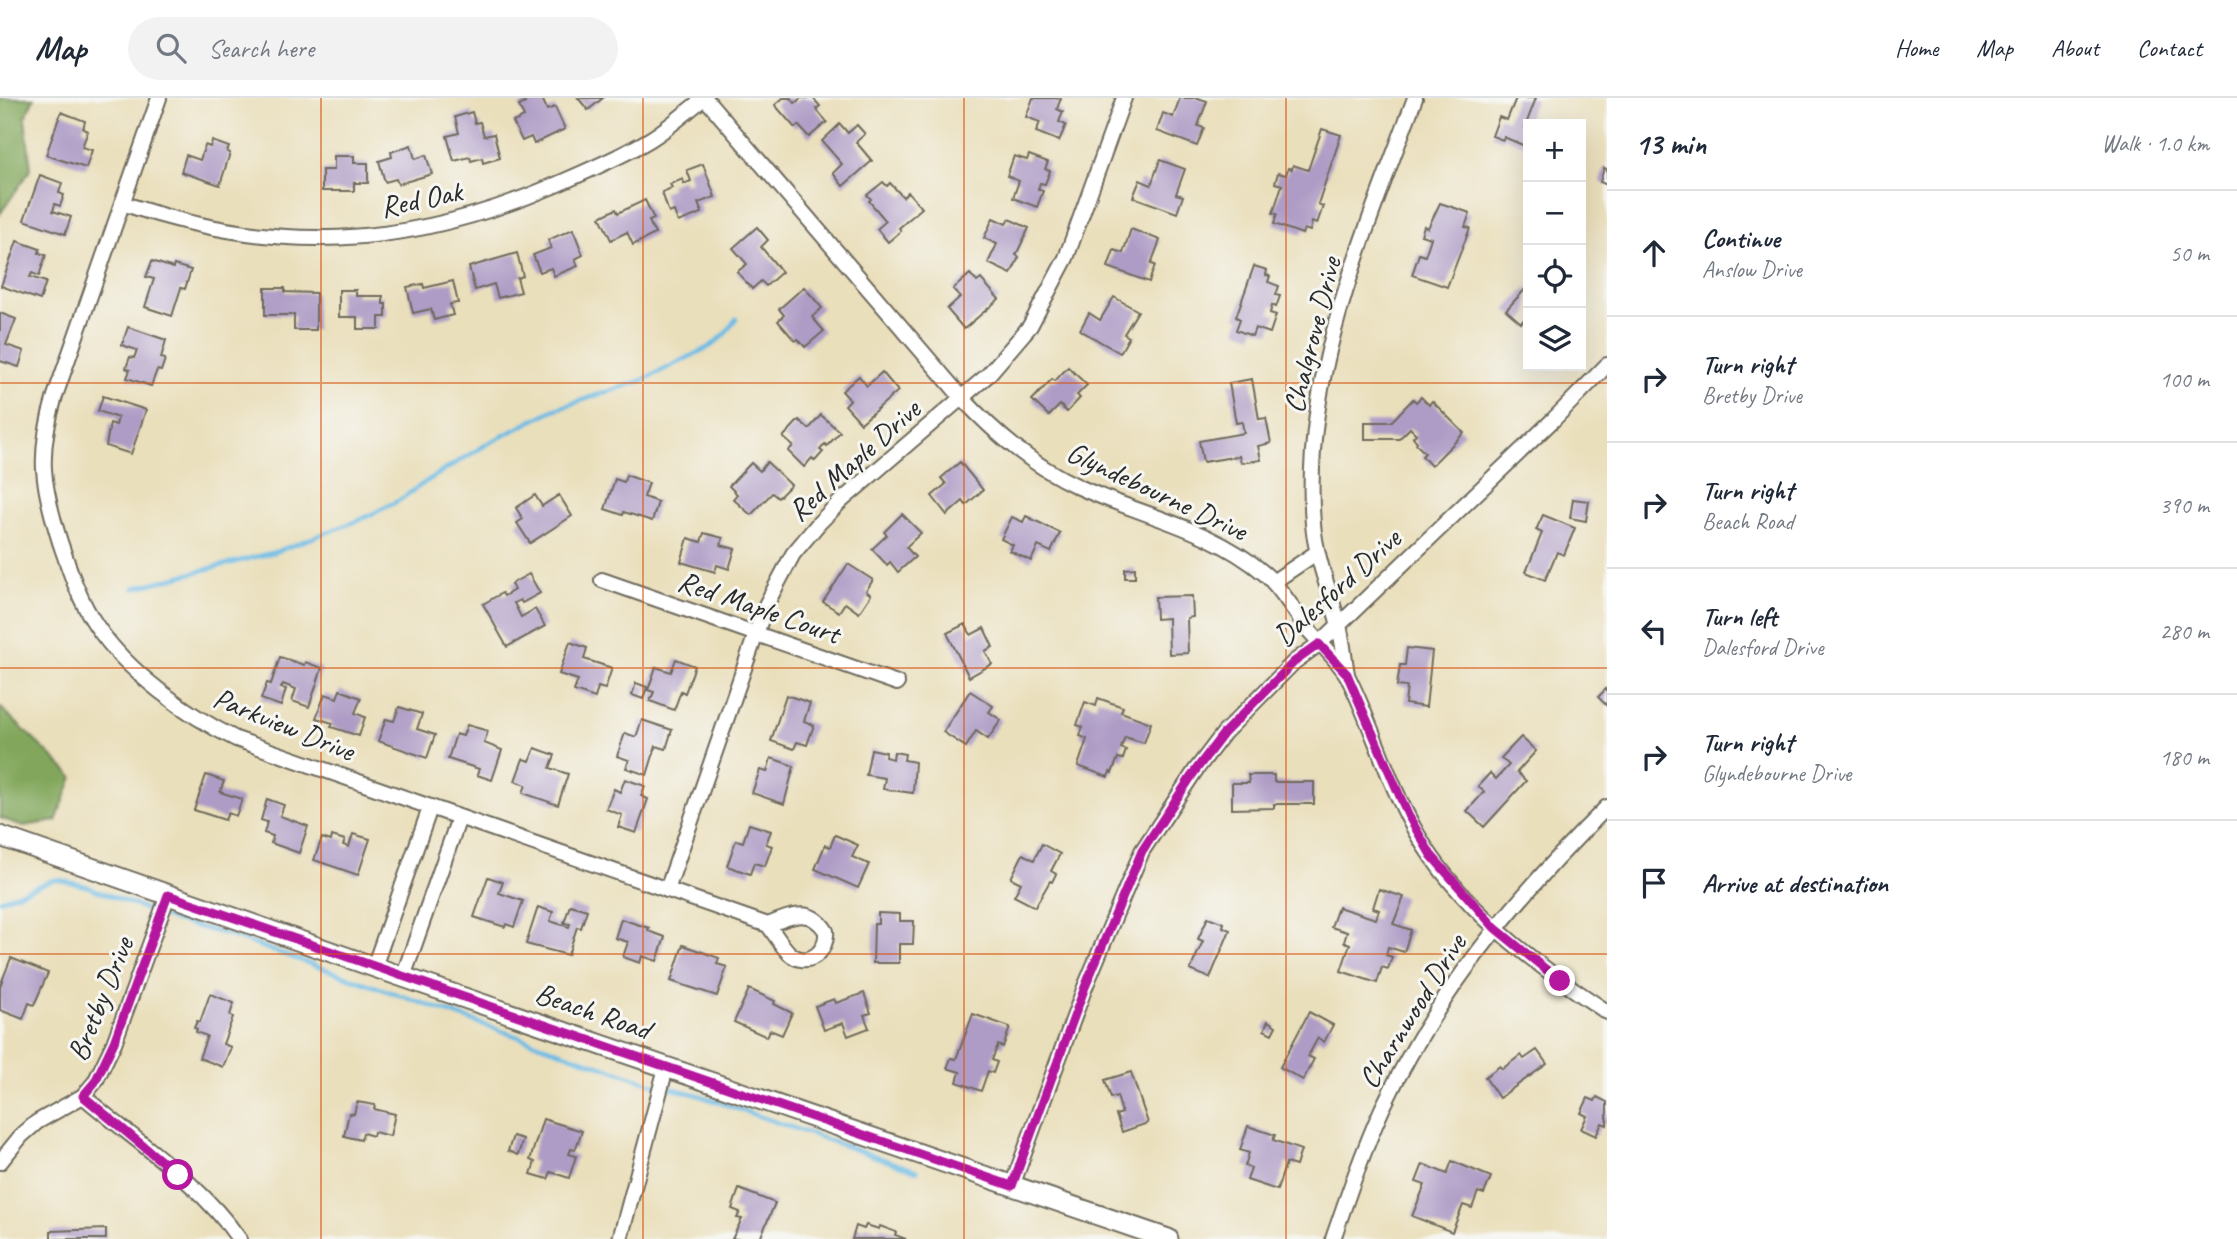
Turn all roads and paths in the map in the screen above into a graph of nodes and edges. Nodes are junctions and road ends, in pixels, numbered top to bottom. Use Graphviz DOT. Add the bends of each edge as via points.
graph roads {
  1 [pos="159,98"];
  2 [pos="705,98"];
  3 [pos="1124,98"];
  4 [pos="1415,98"];
  5 [pos="122,203"];
  6 [pos="1607,365"];
  7 [pos="962,398"];
  8 [pos="1316,553"];
  9 [pos="603,580"];
  10 [pos="1273,582"];
  11 [pos="1339,625"];
  12 [pos="756,633"];
  13 [pos="1319,644"];
  14 [pos="1347,674"];
  15 [pos="897,683"];
  16 [pos="1607,807"];
  17 [pos="430,808"];
  18 [pos="458,818"];
  19 [pos="0,836"];
  20 [pos="667,890"];
  21 [pos="168,895"];
  22 [pos="768,925"];
  23 [pos="1495,928"];
  24 [pos="374,967"];
  25 [pos="403,977"];
  26 [pos="1607,1012"];
  27 [pos="666,1068"];
  28 [pos="83,1096"];
  29 [pos="0,1161"];
  30 [pos="1012,1186"];
  31 [pos="239,1239"];
  32 [pos="620,1239"];
  33 [pos="1168,1239"];
  34 [pos="1333,1239"];
  1 -- 5 [label="street, Parkview Drive"];
  2 -- 5 [label="street, Red Oak" via="650,139 565,181 492,210 391,234 327,239 250,234 175,220"];
  2 -- 7 [label="street, Glyndebourne Drive"];
  3 -- 7 [label="street, Red Maple Drive" via="1053,286 1017,343"];
  4 -- 8 [label="street, Chalgrove Drive" via="1346,293 1321,382 1312,457"];
  5 -- 17 [label="street, Parkview Drive" via="55,396 43,446 50,509 84,605 126,660 204,723 253,746"];
  6 -- 11 [label="street, Dalesford Drive"];
  7 -- 10 [label="street, Glyndebourne Drive" via="998,435 1036,464 1079,487 1203,535"];
  7 -- 12 [label="street, Red Maple Drive" via="840,502 805,538 774,587"];
  8 -- 10 [label="street"];
  8 -- 11 [label="street, Chalgrove Drive"];
  9 -- 12 [label="street, Red Maple Court"];
  10 -- 13 [label="street, Glyndebourne Drive"];
  11 -- 13 [label="street, Dalesford Drive"];
  11 -- 14 [label="street, Chalgrove Drive"];
  12 -- 15 [label="street, Red Maple Court"];
  12 -- 20 [label="street, Red Maple Drive"];
  13 -- 14 [label="street, Glyndebourne Drive"];
  13 -- 30 [label="street, Dalesford Drive" via="1294,662 1224,733 1142,851 1089,977"];
  14 -- 23 [label="street, Glyndebourne Drive" via="1416,833"];
  16 -- 23 [label="street, Charnwood Drive"];
  17 -- 18 [label="street, Parkview Drive"];
  17 -- 24 [label="street"];
  18 -- 20 [label="street, Parkview Drive"];
  18 -- 25 [label="street"];
  19 -- 21 [label="street, Beach Road"];
  20 -- 22 [label="street, Parkview Drive"];
  21 -- 24 [label="street, Beach Road"];
  21 -- 28 [label="street, Bretby Drive" via="114,1042"];
  23 -- 26 [label="street, Glyndebourne Drive"];
  23 -- 34 [label="street, Charnwood Drive" via="1398,1077"];
  24 -- 25 [label="street, Beach Road"];
  25 -- 27 [label="street, Beach Road"];
  27 -- 30 [label="street, Beach Road"];
  27 -- 32 [label="street"];
  28 -- 29 [label="street, Bretby Drive" via="37,1122"];
  28 -- 31 [label="street" via="178,1175"];
  30 -- 33 [label="street, Beach Road"];
}
